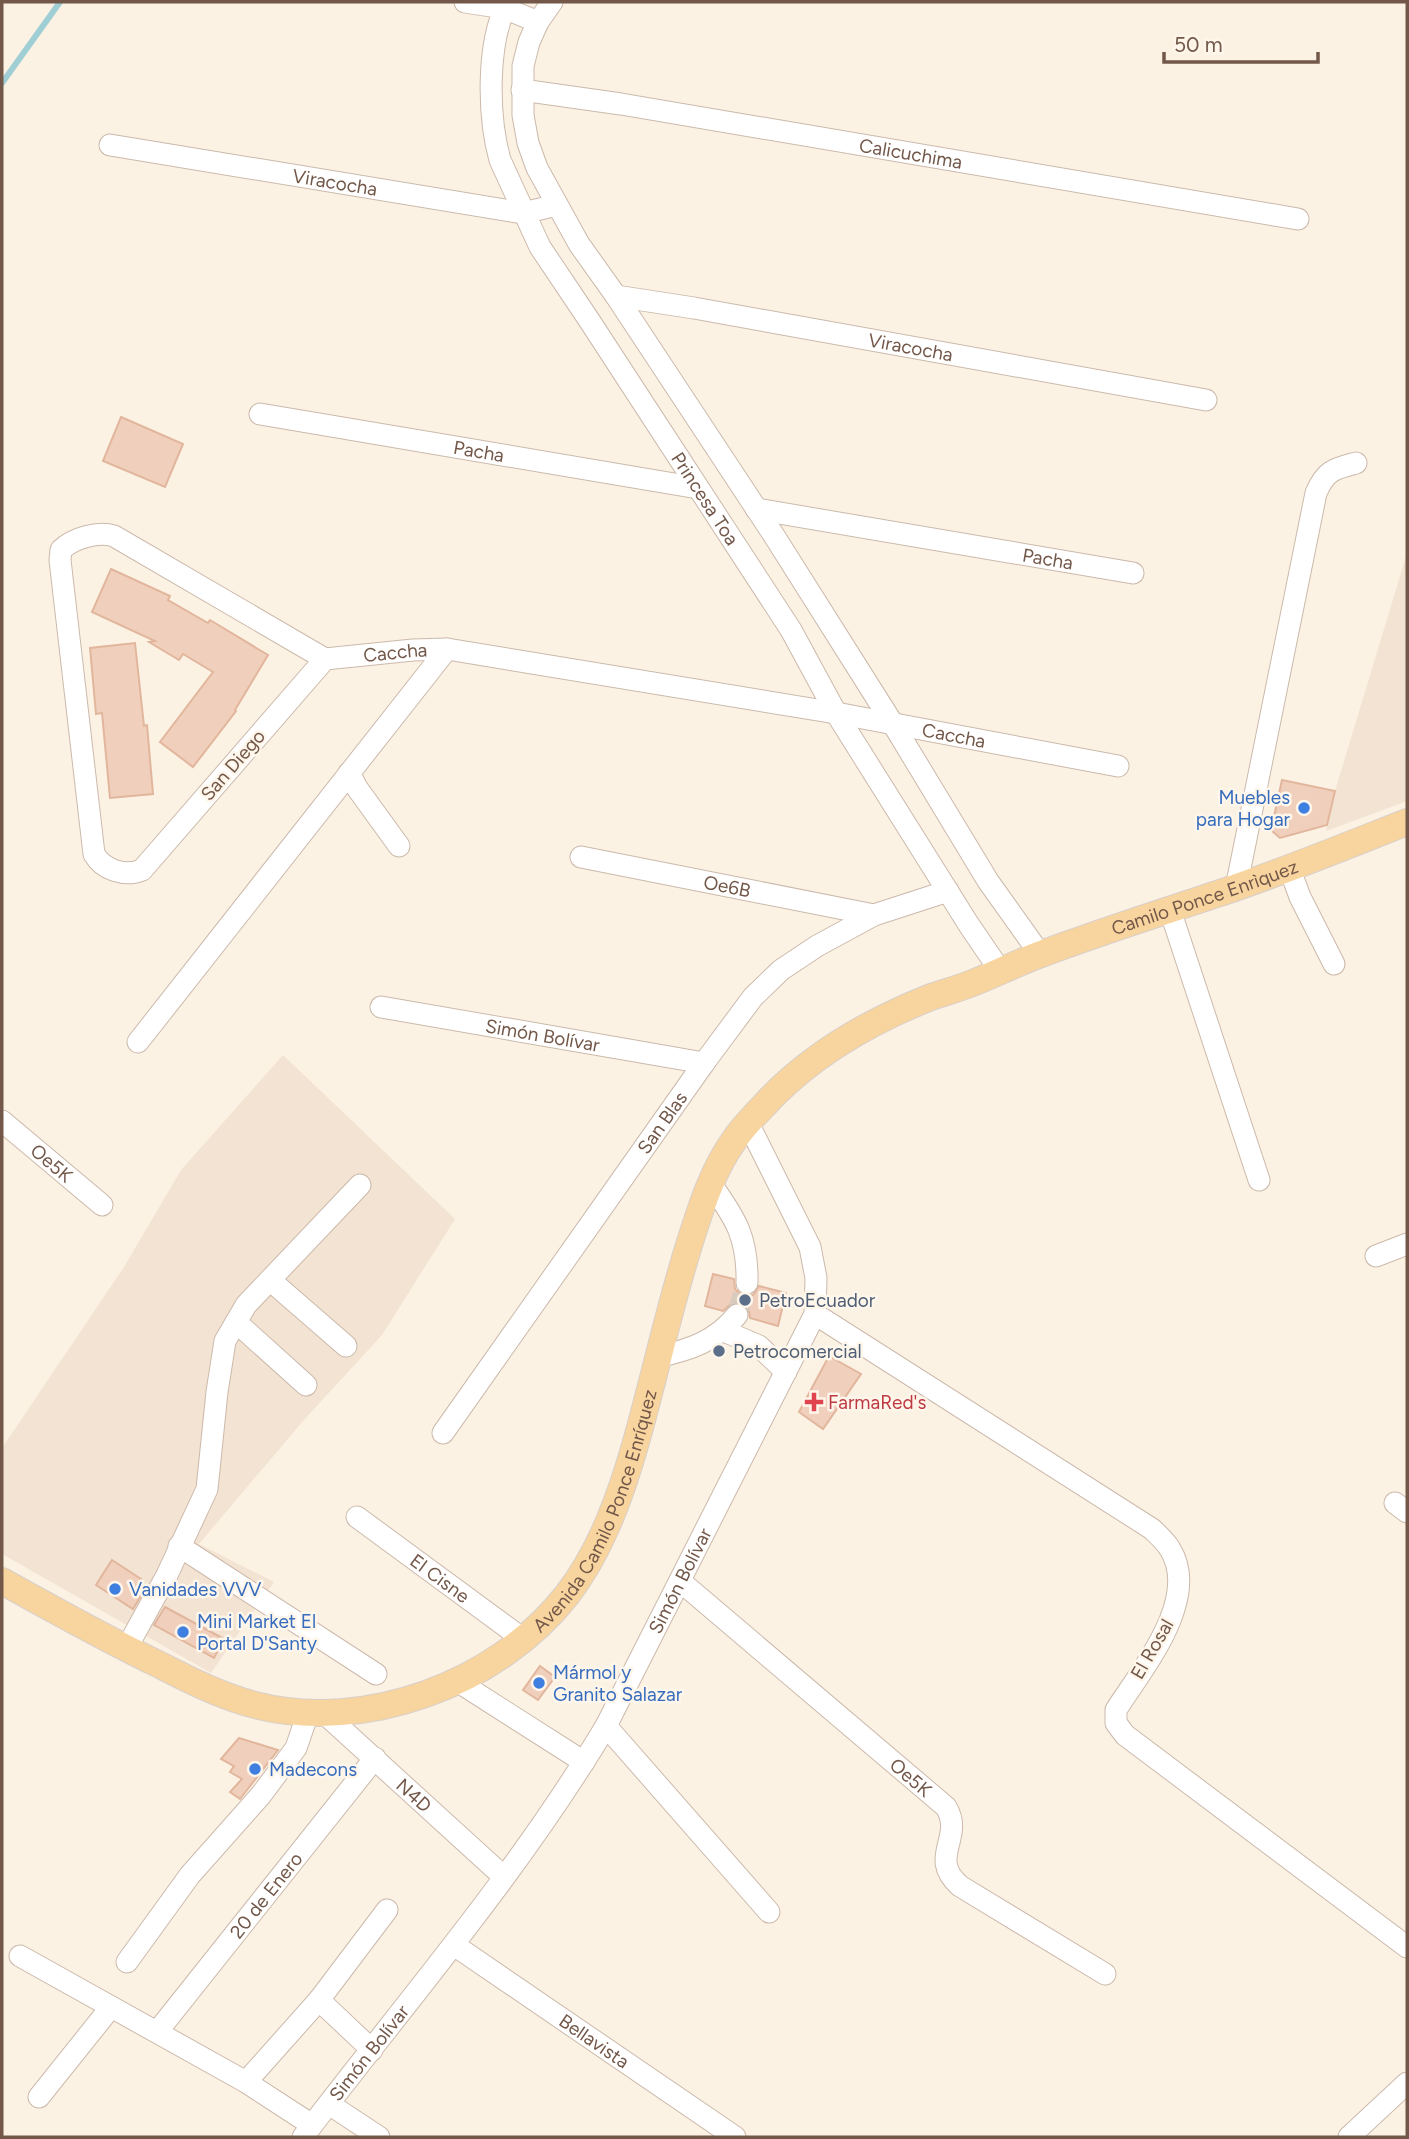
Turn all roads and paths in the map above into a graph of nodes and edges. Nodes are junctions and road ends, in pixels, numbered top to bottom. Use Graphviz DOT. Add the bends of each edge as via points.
graph roads {
  1 [pos="465,2"];
  2 [pos="552,2"];
  3 [pos="506,5"];
  4 [pos="538,22"];
  5 [pos="522,90"];
  6 [pos="110,145"];
  7 [pos="557,205"];
  8 [pos="523,213"];
  9 [pos="1298,219"];
  10 [pos="616,296"];
  11 [pos="1206,400"];
  12 [pos="260,414"];
  13 [pos="1356,463"];
  14 [pos="698,488"];
  15 [pos="755,509"];
  16 [pos="1133,573"];
  17 [pos="447,649"];
  18 [pos="325,659"];
  19 [pos="836,713"];
  20 [pos="893,724"];
  21 [pos="1118,766"];
  22 [pos="349,773"];
  23 [pos="1407,822"];
  24 [pos="398,846"];
  25 [pos="581,858"];
  26 [pos="1289,867"];
  27 [pos="1236,888"];
  28 [pos="948,891"];
  29 [pos="1170,910"];
  30 [pos="874,915"];
  31 [pos="1040,954"];
  32 [pos="1334,964"];
  33 [pos="1001,972"];
  34 [pos="381,1007"];
  35 [pos="138,1042"];
  36 [pos="704,1063"];
  37 [pos="2,1121"];
  38 [pos="748,1123"];
  39 [pos="1259,1180"];
  40 [pos="711,1184"];
  41 [pos="360,1185"];
  42 [pos="102,1205"];
  43 [pos="1407,1244"];
  44 [pos="1376,1256"];
  45 [pos="270,1280"];
  46 [pos="747,1283"];
  47 [pos="815,1314"];
  48 [pos="236,1322"];
  49 [pos="346,1346"];
  50 [pos="657,1357"];
  51 [pos="786,1372"];
  52 [pos="306,1385"];
  53 [pos="443,1433"];
  54 [pos="357,1517"];
  55 [pos="179,1546"];
  56 [pos="2,1581"];
  57 [pos="680,1581"];
  58 [pos="523,1639"];
  59 [pos="126,1648"];
  60 [pos="376,1674"];
  61 [pos="457,1681"];
  62 [pos="316,1713"];
  63 [pos="606,1726"];
  64 [pos="375,1758"];
  65 [pos="584,1762"];
  66 [pos="504,1877"];
  67 [pos="387,1910"];
  68 [pos="769,1912"];
  69 [pos="454,1945"];
  70 [pos="1407,1947"];
  71 [pos="20,1956"];
  72 [pos="127,1962"];
  73 [pos="1105,1974"];
  74 [pos="319,2000"];
  75 [pos="111,2007"];
  76 [pos="157,2032"];
  77 [pos="372,2050"];
  78 [pos="246,2082"];
  79 [pos="1407,2083"];
  80 [pos="39,2097"];
  81 [pos="329,2104"];
  82 [pos="308,2131"];
  83 [pos="379,2137"];
  84 [pos="735,2137"];
  85 [pos="1349,2137"];
  1 -- 3 [label="street"];
  2 -- 4 [label="street, Princesa Toa"];
  3 -- 4 [label="street"];
  3 -- 8 [label="street, Princesa Toa" via="492,68 490,103 500,160"];
  4 -- 5 [label="street, Princesa Toa" via="523,66"];
  5 -- 7 [label="street, Princesa Toa" via="528,143"];
  5 -- 9 [label="street, Calicuchima"];
  6 -- 8 [label="street, Viracocha"];
  7 -- 8 [label="street, Viracocha"];
  7 -- 10 [label="street, Princesa Toa"];
  8 -- 14 [label="street, Princesa Toa" via="540,247"];
  10 -- 11 [label="street, Viracocha"];
  10 -- 15 [label="street, Princesa Toa"];
  12 -- 14 [label="street, Pacha"];
  13 -- 27 [label="street" via="1331,470 1316,493"];
  14 -- 19 [label="street, Princesa Toa" via="791,630"];
  15 -- 16 [label="street, Pacha"];
  15 -- 20 [label="street, Princesa Toa"];
  17 -- 18 [label="street, Caccha"];
  17 -- 19 [label="street, Caccha"];
  17 -- 22 [label="street"];
  18 -- 18 [label="street, San Diego" via="142,870 125,873 99,863 94,854 60,559 67,544 98,534 114,536"];
  19 -- 20 [label="street, Caccha"];
  19 -- 28 [label="street, Princesa Toa"];
  20 -- 21 [label="street, Caccha"];
  20 -- 31 [label="street, Princesa Toa" via="988,881"];
  22 -- 24 [label="street"];
  22 -- 35 [label="street"];
  23 -- 26 [label="main road, Camilo Ponce Enrìquez"];
  25 -- 30 [label="street, Oe6B"];
  26 -- 27 [label="main road, Camilo Ponce Enrìquez"];
  26 -- 32 [label="street"];
  27 -- 29 [label="main road, Camilo Ponce Enrìquez"];
  28 -- 30 [label="street, San Blas"];
  28 -- 33 [label="street, Princesa Toa"];
  29 -- 31 [label="main road, Camilo Ponce Enrìquez"];
  29 -- 39 [label="street"];
  30 -- 36 [label="street, San Blas" via="781,970 753,997"];
  31 -- 33 [label="main road, Camilo Ponce Enrìquez"];
  33 -- 38 [label="main road, Avenida Camilo Ponce Enríquez" via="864,1028 804,1068"];
  34 -- 36 [label="street, Simón Bolívar"];
  36 -- 53 [label="street, San Blas"];
  37 -- 42 [label="street, Oe5K"];
  38 -- 40 [label="main road, Avenida Camilo Ponce Enríquez" via="734,1139"];
  38 -- 47 [label="street, Simón Bolívar" via="810,1247 816,1278"];
  40 -- 46 [label="street" via="731,1211 742,1237"];
  40 -- 50 [label="main road, Avenida Camilo Ponce Enríquez"];
  41 -- 45 [label="street"];
  43 -- 44 [label="street"];
  45 -- 48 [label="street" via="246,1304"];
  45 -- 49 [label="street"];
  47 -- 51 [label="street, Simón Bolívar"];
  47 -- 70 [label="street, El Rosal" via="1152,1529 1171,1549 1179,1573 1178,1600 1169,1626 1116,1710 1116,1723 1125,1735"];
  48 -- 52 [label="street"];
  48 -- 55 [label="street" via="225,1341 207,1489"];
  50 -- 51 [label="street" via="699,1345 731,1323"];
  50 -- 58 [label="main road, Avenida Camilo Ponce Enríquez" via="628,1468 591,1558 568,1593"];
  51 -- 57 [label="street, Simón Bolívar"];
  54 -- 58 [label="street, El Cisne"];
  55 -- 59 [label="street"];
  55 -- 60 [label="street"];
  56 -- 59 [label="main road, Avenida Camilo Ponce Enríquez"];
  57 -- 63 [label="street, Simón Bolívar"];
  57 -- 73 [label="street, Oe5K" via="946,1807 952,1816 946,1863 949,1876"];
  58 -- 61 [label="main road, Avenida Camilo Ponce Enríquez"];
  59 -- 62 [label="main road, Avenida Camilo Ponce Enríquez" via="230,1698"];
  61 -- 62 [label="main road, Avenida Camilo Ponce Enríquez" via="374,1709"];
  61 -- 65 [label="street"];
  62 -- 64 [label="street, N4D"];
  62 -- 72 [label="street" via="261,1795 190,1875"];
  63 -- 65 [label="street, Simón Bolívar"];
  63 -- 68 [label="street"];
  64 -- 66 [label="street, N4D"];
  64 -- 76 [label="street, 20 de Enero"];
  65 -- 66 [label="street, Simón Bolívar"];
  66 -- 69 [label="street, Simón Bolívar"];
  67 -- 74 [label="street"];
  69 -- 77 [label="street, Simón Bolívar"];
  69 -- 84 [label="street, Bellavista"];
  71 -- 75 [label="street"];
  74 -- 77 [label="street"];
  74 -- 78 [label="street"];
  75 -- 76 [label="street"];
  75 -- 80 [label="street"];
  76 -- 78 [label="street"];
  77 -- 81 [label="street, Simón Bolívar"];
  78 -- 82 [label="street"];
  79 -- 85 [label="street"];
  81 -- 82 [label="street, Simón Bolívar"];
  81 -- 83 [label="street"];
}
